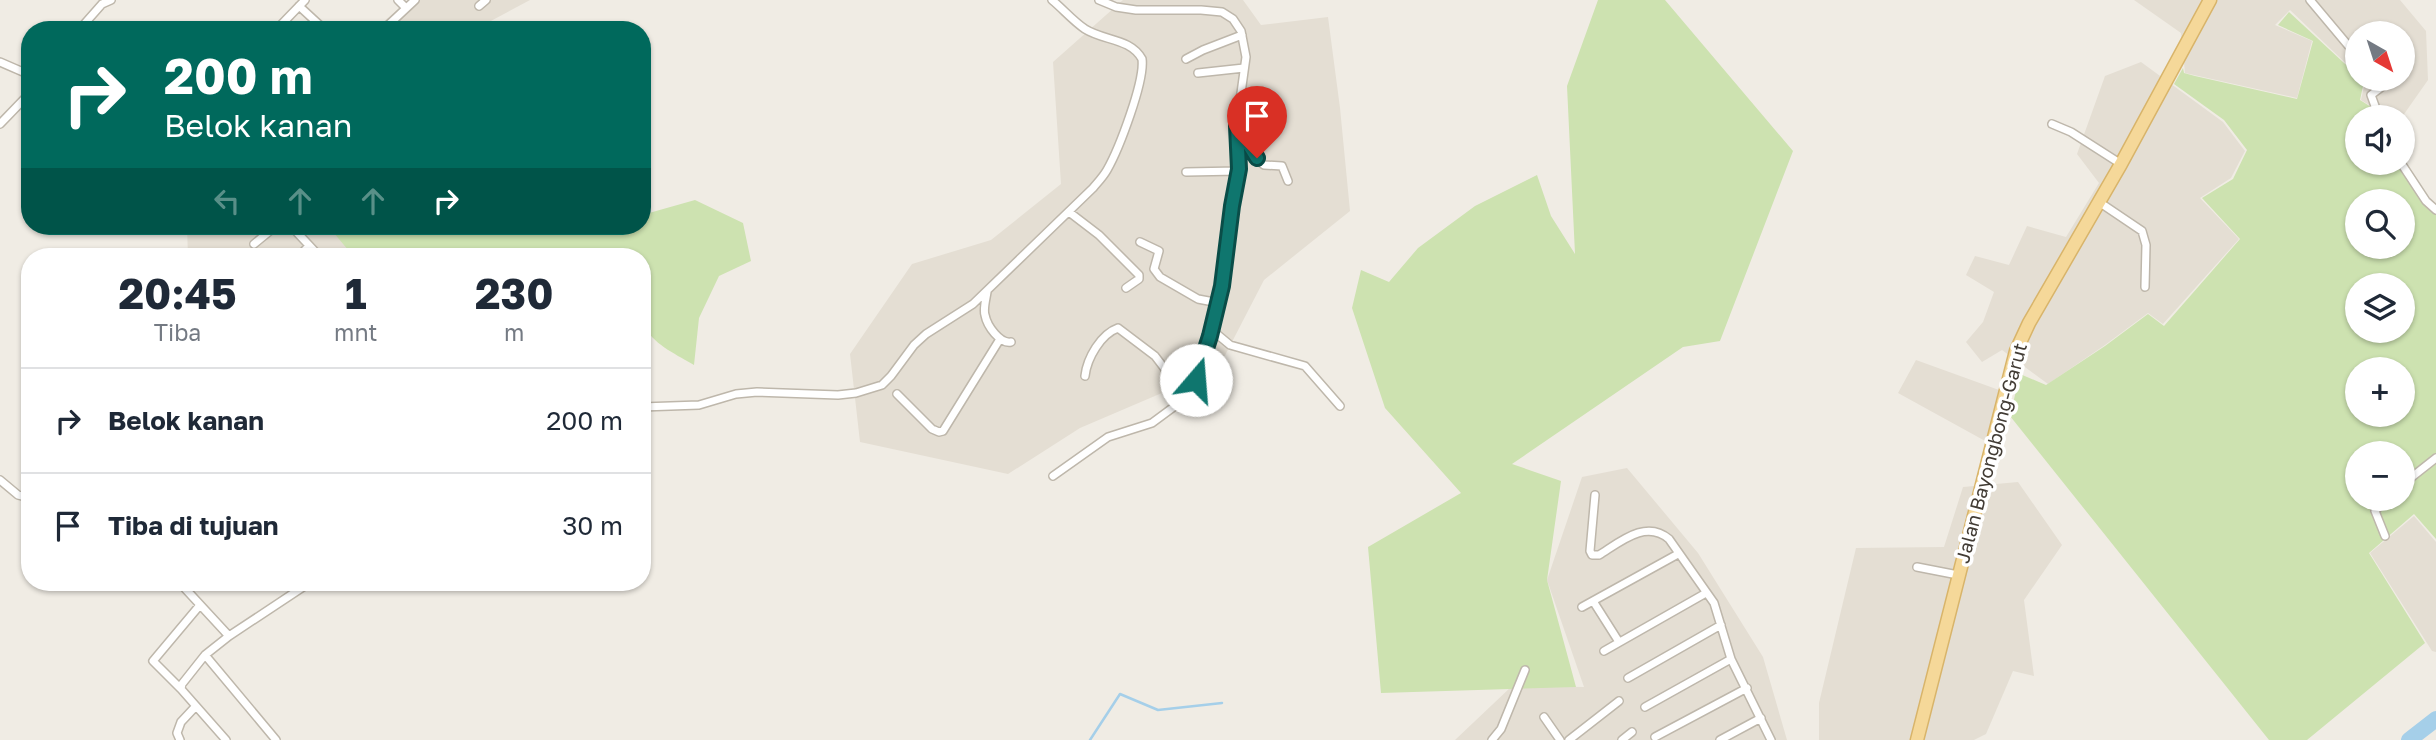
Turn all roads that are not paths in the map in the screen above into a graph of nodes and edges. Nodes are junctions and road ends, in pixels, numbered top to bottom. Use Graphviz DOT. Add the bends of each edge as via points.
graph roads {
  1 [pos="111,0"];
  2 [pos="398,0"];
  3 [pos="415,0"];
  4 [pos="1052,0"];
  5 [pos="1099,0"];
  6 [pos="2310,0"];
  7 [pos="2208,1"];
  8 [pos="302,3"];
  9 [pos="406,8"];
  10 [pos="87,21"];
  11 [pos="285,21"];
  12 [pos="317,21"];
  13 [pos="392,21"];
  14 [pos="1239,36"];
  15 [pos="2345,42"];
  16 [pos="1186,59"];
  17 [pos="0,62"];
  18 [pos="1240,68"];
  19 [pos="21,71"];
  20 [pos="1198,73"];
  21 [pos="21,102"];
  22 [pos="0,124"];
  23 [pos="2052,124"];
  24 [pos="1237,126"];
  25 [pos="2121,164"];
  26 [pos="1234,171"];
  27 [pos="1186,172"];
  28 [pos="2409,175"];
  29 [pos="1289,181"];
  30 [pos="2099,202"];
  31 [pos="2436,210"];
  32 [pos="1069,212"];
  33 [pos="265,235"];
  34 [pos="299,235"];
  35 [pos="1140,242"];
  36 [pos="254,244"];
  37 [pos="309,246"];
  38 [pos="2145,286"];
  39 [pos="1126,288"];
  40 [pos="987,292"];
  41 [pos="1214,302"];
  42 [pos="1212,330"];
  43 [pos="1000,339"];
  44 [pos="1012,342"];
  45 [pos="1085,376"];
  46 [pos="1188,393"];
  47 [pos="897,394"];
  48 [pos="1340,406"];
  49 [pos="651,407"];
  50 [pos="2436,458"];
  51 [pos="2415,475"];
  52 [pos="1053,476"];
  53 [pos="0,480"];
  54 [pos="1595,495"];
  55 [pos="21,496"];
  56 [pos="2375,511"];
  57 [pos="2385,536"];
  58 [pos="1678,554"];
  59 [pos="1917,567"];
  60 [pos="1958,575"];
  61 [pos="188,591"];
  62 [pos="297,591"];
  63 [pos="1706,593"];
  64 [pos="1593,601"];
  65 [pos="201,605"];
  66 [pos="1582,607"];
  67 [pos="1721,625"];
  68 [pos="229,636"];
  69 [pos="1619,642"];
  70 [pos="1604,651"];
  71 [pos="205,655"];
  72 [pos="1731,659"];
  73 [pos="1525,670"];
  74 [pos="1628,678"];
  75 [pos="1747,688"];
  76 [pos="181,689"];
  77 [pos="1619,701"];
  78 [pos="195,706"];
  79 [pos="1645,707"];
  80 [pos="1544,718"];
  81 [pos="1761,718"];
  82 [pos="1632,732"];
  83 [pos="1655,737"];
  84 [pos="180,740"];
  85 [pos="226,740"];
  86 [pos="276,740"];
  87 [pos="1492,740"];
  88 [pos="1560,740"];
  89 [pos="1569,740"];
  90 [pos="1622,740"];
  91 [pos="1720,740"];
  92 [pos="1771,740"];
  93 [pos="1917,740"];
  1 -- 10 [label="street"];
  2 -- 9 [label="street"];
  3 -- 9 [label="street"];
  4 -- 32 [label="street" via="1086,29 1129,45 1143,63 1135,100 1108,169"];
  5 -- 14 [label="street" via="1136,10 1222,12 1233,19"];
  6 -- 15 [label="street"];
  7 -- 25 [label="main road, Jalan Bayongbong-Garut"];
  8 -- 11 [label="street"];
  8 -- 12 [label="street"];
  9 -- 13 [label="street"];
  14 -- 16 [label="street"];
  14 -- 18 [label="street" via="1246,57"];
  17 -- 19 [label="street"];
  18 -- 20 [label="street"];
  18 -- 24 [label="street"];
  21 -- 22 [label="street"];
  23 -- 25 [label="street"];
  24 -- 26 [label="street"];
  24 -- 29 [label="street" via="1260,162 1282,166"];
  25 -- 30 [label="main road, Jalan Bayongbong-Garut"];
  26 -- 27 [label="street"];
  26 -- 41 [label="street"];
  28 -- 31 [label="street"];
  30 -- 38 [label="street" via="2143,231"];
  30 -- 60 [label="main road, Jalan Bayongbong-Garut" via="2016,351"];
  32 -- 39 [label="street" via="1139,275"];
  32 -- 40 [label="street"];
  33 -- 36 [label="street"];
  34 -- 37 [label="street"];
  35 -- 41 [label="street" via="1158,251 1156,274 1198,299"];
  40 -- 43 [label="street" via="984,314"];
  40 -- 49 [label="street" via="926,334 887,381 875,387 838,395 757,392 699,405"];
  41 -- 42 [label="street"];
  42 -- 46 [label="street"];
  42 -- 48 [label="street" via="1230,345 1305,366"];
  43 -- 44 [label="street"];
  43 -- 47 [label="street" via="943,430 932,429"];
  45 -- 46 [label="street" via="1094,349 1118,328 1155,356"];
  46 -- 52 [label="street" via="1152,423 1108,437"];
  50 -- 51 [label="street"];
  53 -- 55 [label="street"];
  54 -- 58 [label="street" via="1592,555 1644,530 1669,538"];
  56 -- 57 [label="street"];
  58 -- 63 [label="street"];
  58 -- 64 [label="street"];
  59 -- 60 [label="street"];
  60 -- 93 [label="main road, Jalan Bayongbong-Garut"];
  61 -- 65 [label="street"];
  62 -- 68 [label="street"];
  63 -- 67 [label="street"];
  63 -- 69 [label="street"];
  64 -- 66 [label="street"];
  64 -- 69 [label="street"];
  65 -- 68 [label="street"];
  65 -- 76 [label="street" via="153,662"];
  67 -- 72 [label="street"];
  67 -- 74 [label="street"];
  68 -- 71 [label="street"];
  69 -- 70 [label="street"];
  71 -- 76 [label="street"];
  71 -- 86 [label="street"];
  72 -- 75 [label="street"];
  72 -- 79 [label="street"];
  73 -- 87 [label="street"];
  75 -- 81 [label="street"];
  75 -- 83 [label="street"];
  76 -- 78 [label="street"];
  77 -- 89 [label="street"];
  78 -- 84 [label="street" via="181,722"];
  78 -- 85 [label="street"];
  80 -- 88 [label="street"];
  81 -- 91 [label="street"];
  81 -- 92 [label="street"];
  82 -- 90 [label="street"];
}
